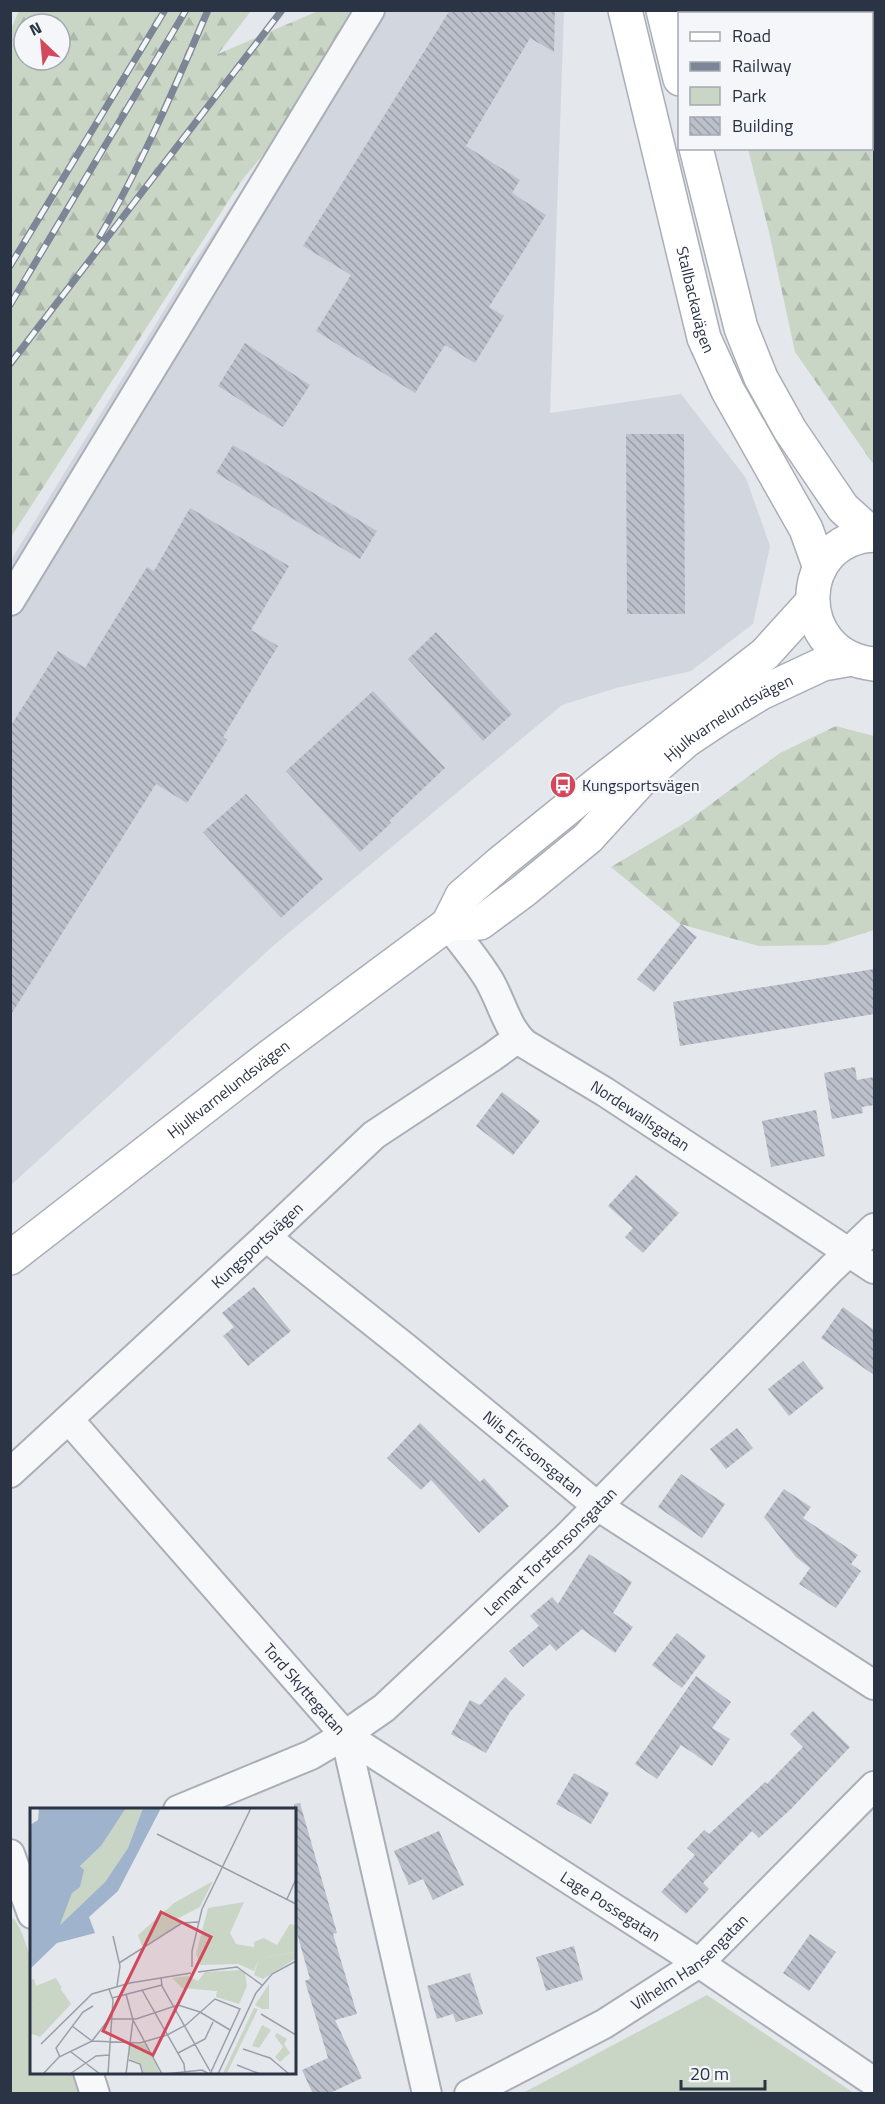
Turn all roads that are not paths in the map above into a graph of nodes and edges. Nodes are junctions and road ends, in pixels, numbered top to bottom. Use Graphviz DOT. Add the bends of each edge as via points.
graph roads {
  1 [pos="370,10"];
  2 [pos="625,10"];
  3 [pos="663,10"];
  4 [pos="678,71"];
  5 [pos="696,150"];
  6 [pos="874,535"];
  7 [pos="820,568"];
  8 [pos="10,601"];
  9 [pos="812,602"];
  10 [pos="863,661"];
  11 [pos="448,924"];
  12 [pos="518,1038"];
  13 [pos="874,1228"];
  14 [pos="267,1238"];
  15 [pos="850,1252"];
  16 [pos="10,1258"];
  17 [pos="874,1269"];
  18 [pos="70,1420"];
  19 [pos="10,1473"];
  20 [pos="596,1505"];
  21 [pos="874,1685"];
  22 [pos="345,1735"];
  23 [pos="874,1786"];
  24 [pos="183,1808"];
  25 [pos="17,1868"];
  26 [pos="30,1908"];
  27 [pos="699,1963"];
  28 [pos="88,2074"];
  29 [pos="874,2082"];
  30 [pos="95,2094"];
  31 [pos="427,2094"];
  32 [pos="469,2094"];
  1 -- 8 [label="street"];
  2 -- 7 [label="street, Stallbackavägen" via="704,338 728,391 806,529"];
  3 -- 4 [label="street"];
  5 -- 6 [label="street, Stallbackavägen" via="741,328 761,378 790,430 843,508"];
  6 -- 7 [label="street" via="844,543"];
  7 -- 9 [label="street" via="813,584"];
  9 -- 10 [label="street" via="815,619 831,645"];
  9 -- 11 [label="street, Hjulkvarnelundsvägen" via="765,654 492,869 462,896"];
  10 -- 11 [label="street, Hjulkvarnelundsvägen" via="823,664 761,693 720,718 687,740 641,780 588,838 522,892 480,923"];
  11 -- 12 [label="street" via="489,979"];
  11 -- 16 [label="street, Hjulkvarnelundsvägen" via="268,1057"];
  12 -- 14 [label="street, Kungsportsvägen" via="374,1135"];
  12 -- 15 [label="street, Nordewallsgatan"];
  13 -- 15 [label="street, Lennart Torstensonsgatan"];
  14 -- 18 [label="street, Kungsportsvägen"];
  14 -- 20 [label="street, Nils Ericsonsgatan"];
  15 -- 17 [label="street, Nordewallsgatan"];
  15 -- 20 [label="street, Lennart Torstensonsgatan"];
  18 -- 19 [label="street, Kungsportsvägen"];
  18 -- 22 [label="street, Tord Skyttegatan"];
  20 -- 21 [label="street, Nils Ericsonsgatan"];
  20 -- 22 [label="street, Lennart Torstensonsgatan" via="568,1536 384,1708"];
  22 -- 24 [label="street, Lennart Torstensonsgatan" via="311,1755"];
  22 -- 27 [label="street, Lage Possegatan"];
  22 -- 31 [label="street, Tord Skyttegatan"];
  23 -- 27 [label="street, Vilhelm Hansengatan"];
  25 -- 26 [label="street"];
  27 -- 29 [label="street, Lage Possegatan"];
  27 -- 32 [label="street, Vilhelm Hansengatan" via="604,2024"];
  28 -- 30 [label="street"];
}
